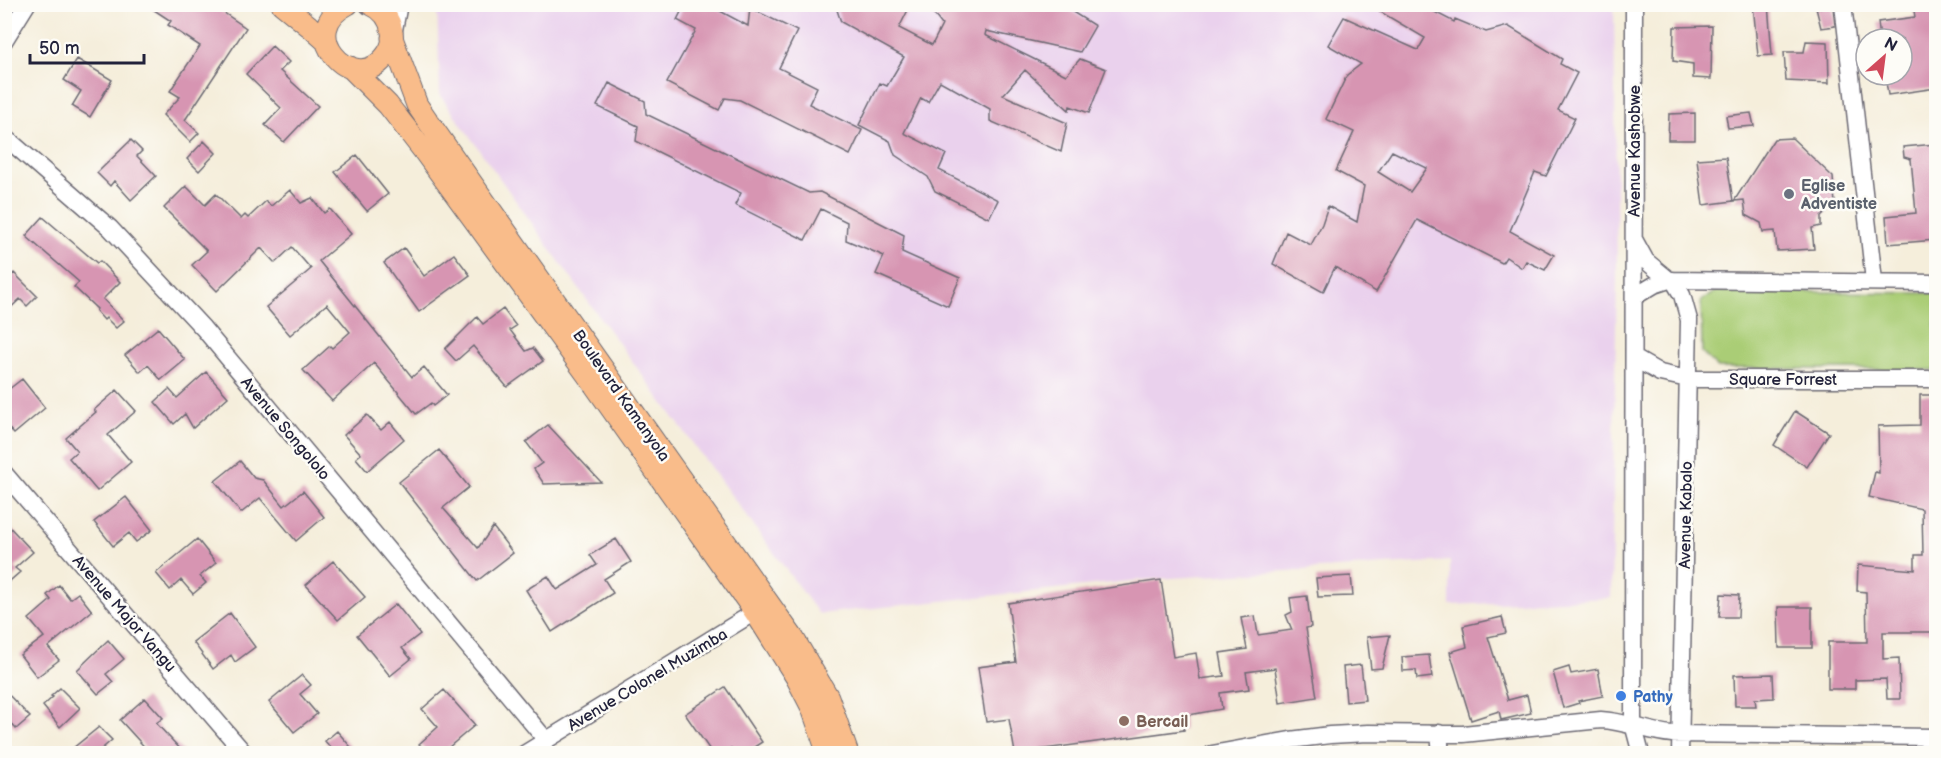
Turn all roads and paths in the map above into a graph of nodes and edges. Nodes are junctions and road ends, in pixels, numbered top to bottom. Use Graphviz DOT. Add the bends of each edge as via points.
graph roads {
  1 [pos="27,4"];
  2 [pos="282,4"];
  3 [pos="370,4"];
  4 [pos="399,4"];
  5 [pos="1634,4"];
  6 [pos="1843,4"];
  7 [pos="333,7"];
  8 [pos="393,36"];
  9 [pos="4,41"];
  10 [pos="327,42"];
  11 [pos="350,68"];
  12 [pos="4,136"];
  13 [pos="1634,240"];
  14 [pos="1671,280"];
  15 [pos="1874,281"];
  16 [pos="1936,283"];
  17 [pos="1634,297"];
  18 [pos="552,311"];
  19 [pos="1634,358"];
  20 [pos="1688,379"];
  21 [pos="1936,379"];
  22 [pos="4,473"];
  23 [pos="762,608"];
  24 [pos="1633,724"];
  25 [pos="1439,733"];
  26 [pos="1681,734"];
  27 [pos="1936,737"];
  28 [pos="546,741"];
  29 [pos="245,753"];
  30 [pos="524,753"];
  31 [pos="828,753"];
  32 [pos="848,753"];
  33 [pos="1212,753"];
  34 [pos="1441,753"];
  35 [pos="1641,753"];
  36 [pos="1680,753"];
  1 -- 9 [label="street"];
  2 -- 10 [label="main road, Boulevard Kamanyola"];
  3 -- 8 [label="main road, Boulevard Kamanyola" via="386,16"];
  4 -- 8 [label="street"];
  5 -- 13 [label="street, Avenue Kashobwe"];
  6 -- 15 [label="street"];
  7 -- 10 [label="main road"];
  8 -- 11 [label="main road" via="381,61 363,69"];
  8 -- 18 [label="main road, Boulevard Kamanyola" via="417,105"];
  10 -- 11 [label="main road, Boulevard Kamanyola" via="335,58"];
  11 -- 18 [label="main road, Boulevard Kamanyola" via="399,119"];
  12 -- 28 [label="street, Avenue Songololo" via="110,228 203,328"];
  13 -- 14 [label="street" via="1646,261"];
  13 -- 17 [label="street, Avenue Kashobwe"];
  14 -- 15 [label="street"];
  14 -- 17 [label="street"];
  14 -- 20 [label="street, Avenue Kabalo" via="1682,296 1689,320"];
  15 -- 16 [label="street"];
  17 -- 19 [label="street"];
  18 -- 23 [label="main road, Boulevard Kamanyola"];
  19 -- 20 [label="street, Square Forrest" via="1660,374"];
  19 -- 24 [label="street"];
  20 -- 21 [label="street, Square Forrest"];
  20 -- 26 [label="street, Avenue Kabalo"];
  22 -- 29 [label="street, Avenue Major Vangu"];
  23 -- 28 [label="street, Avenue Colonel Muzimba"];
  23 -- 31 [label="main road, Boulevard Kamanyola" via="812,708"];
  23 -- 32 [label="main road, Boulevard Kamanyola" via="817,676 840,725"];
  24 -- 25 [label="street" via="1601,720"];
  24 -- 26 [label="street" via="1659,733"];
  24 -- 35 [label="street"];
  25 -- 33 [label="street" via="1330,735"];
  25 -- 34 [label="street"];
  26 -- 27 [label="street"];
  26 -- 36 [label="street, Avenue Kabalo"];
  28 -- 30 [label="street, Avenue Colonel Muzimba"];
}
